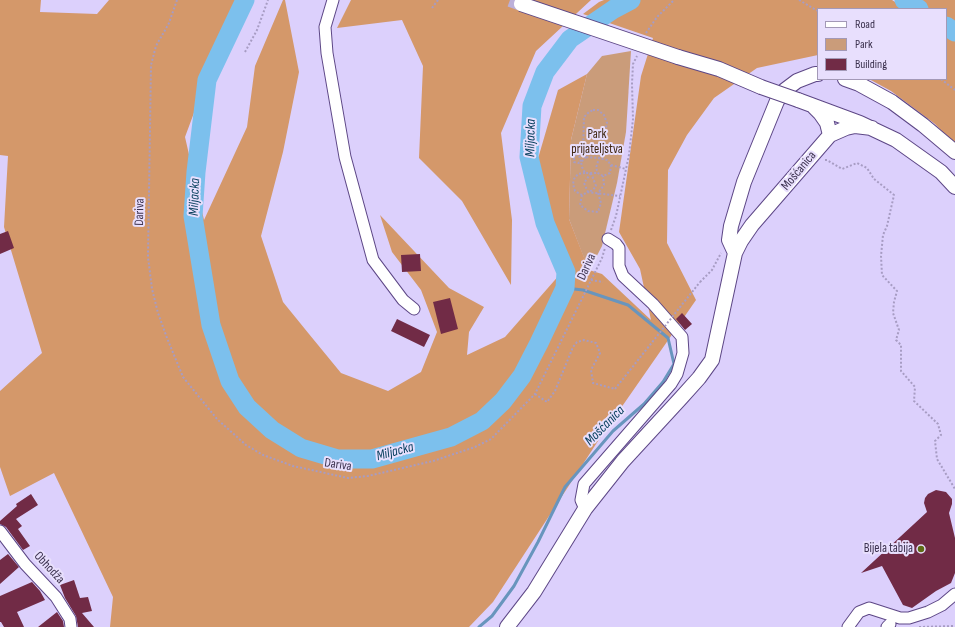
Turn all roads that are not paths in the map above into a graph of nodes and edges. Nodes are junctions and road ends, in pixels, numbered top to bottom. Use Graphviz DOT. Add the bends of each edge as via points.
graph roads {
  1 [pos="334,0"];
  2 [pos="520,4"];
  3 [pos="817,74"];
  4 [pos="847,80"];
  5 [pos="812,105"];
  6 [pos="872,128"];
  7 [pos="830,135"];
  8 [pos="955,152"];
  9 [pos="955,187"];
  10 [pos="608,240"];
  11 [pos="735,253"];
  12 [pos="414,309"];
  13 [pos="585,509"];
  14 [pos="0,531"];
  15 [pos="955,594"];
  16 [pos="71,627"];
  17 [pos="507,627"];
  18 [pos="848,627"];
  1 -- 12 [label="street" via="325,27 345,157 373,260"];
  2 -- 5 [label="main road, bridge" via="719,70"];
  3 -- 11 [label="main road" via="797,81 776,101 744,182 731,226 729,240"];
  4 -- 8 [label="main road" via="892,102"];
  5 -- 6 [label="main road"];
  5 -- 7 [label="main road" via="826,123"];
  6 -- 7 [label="main road, Mošćanica" via="855,126"];
  6 -- 9 [label="main road" via="896,140 941,172"];
  7 -- 11 [label="main road, Mošćanica" via="752,225"];
  10 -- 13 [label="street" via="619,248 619,266 623,276 653,304 682,337 683,353 671,384 584,484 581,500"];
  11 -- 13 [label="main road, Mošćanica" via="712,360 699,378 623,461"];
  13 -- 17 [label="main road, Mošćanica" via="534,592"];
  14 -- 16 [label="street, Obhodža" via="25,564 56,597 70,619"];
  15 -- 18 [label="street" via="942,605 909,618 900,618 869,608 859,612"];
}
